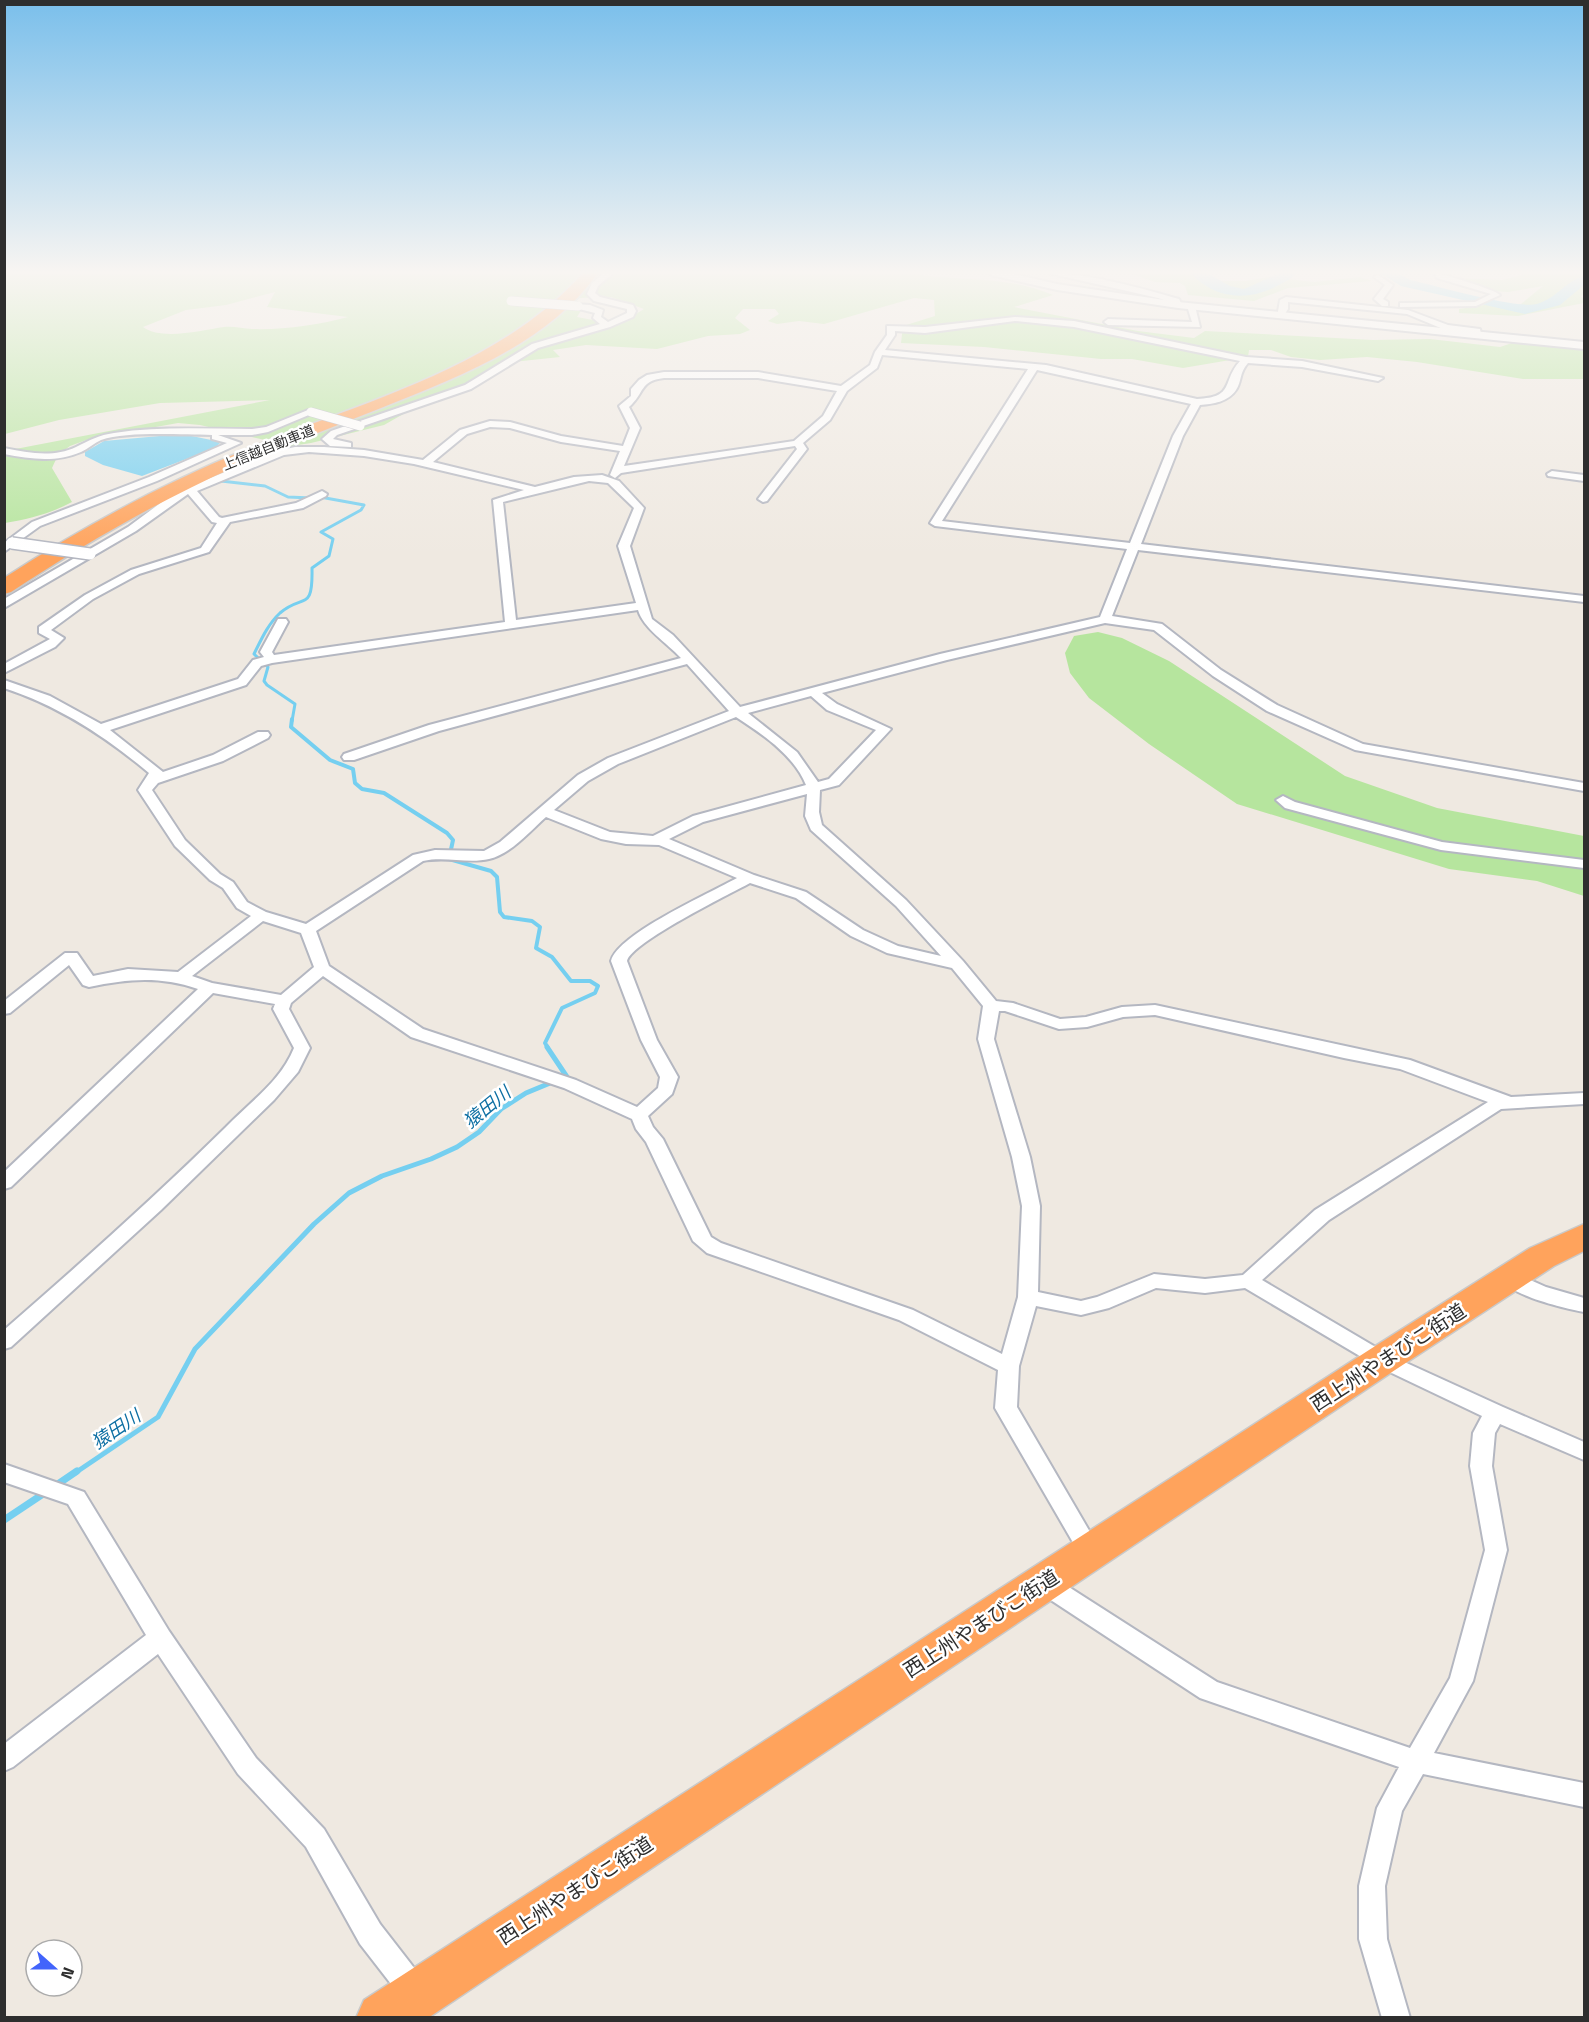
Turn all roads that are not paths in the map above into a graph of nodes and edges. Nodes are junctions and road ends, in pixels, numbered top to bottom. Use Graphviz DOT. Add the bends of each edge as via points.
graph roads {
  1 [pos="443,367"];
  2 [pos="461,367"];
  3 [pos="500,367"];
  4 [pos="872,367"];
  5 [pos="1034,367"];
  6 [pos="1036,367"];
  7 [pos="1239,367"];
  8 [pos="1317,367"];
  9 [pos="1378,378"];
  10 [pos="843,389"];
  11 [pos="1197,402"];
  12 [pos="360,426"];
  13 [pos="206,433"];
  14 [pos="797,443"];
  15 [pos="626,449"];
  16 [pos="4,451"];
  17 [pos="376,454"];
  18 [pos="427,462"];
  19 [pos="1552,474"];
  20 [pos="615,475"];
  21 [pos="1584,478"];
  22 [pos="190,490"];
  23 [pos="537,490"];
  24 [pos="322,494"];
  25 [pos="763,499"];
  26 [pos="224,521"];
  27 [pos="8,546"];
  28 [pos="1134,546"];
  29 [pos="90,554"];
  30 [pos="4,574"];
  31 [pos="4,588"];
  32 [pos="1584,599"];
  33 [pos="4,605"];
  34 [pos="642,606"];
  35 [pos="1105,619"];
  36 [pos="282,622"];
  37 [pos="511,626"];
  38 [pos="271,659"];
  39 [pos="689,660"];
  40 [pos="4,669"];
  41 [pos="4,684"];
  42 [pos="813,692"];
  43 [pos="737,712"];
  44 [pos="99,729"];
  45 [pos="263,735"];
  46 [pos="349,757"];
  47 [pos="153,780"];
  48 [pos="1584,787"];
  49 [pos="813,788"];
  50 [pos="1283,801"];
  51 [pos="544,811"];
  52 [pos="657,840"];
  53 [pos="1584,864"];
  54 [pos="749,878"];
  55 [pos="261,915"];
  56 [pos="308,930"];
  57 [pos="957,964"];
  58 [pos="322,968"];
  59 [pos="180,978"];
  60 [pos="210,987"];
  61 [pos="284,1001"];
  62 [pos="991,1006"];
  63 [pos="4,1009"];
  64 [pos="1584,1098"];
  65 [pos="1509,1103"];
  66 [pos="639,1115"];
  67 [pos="4,1183"];
  68 [pos="1584,1236"];
  69 [pos="1510,1278"];
  70 [pos="1248,1281"];
  71 [pos="1028,1297"];
  72 [pos="1584,1305"];
  73 [pos="4,1342"];
  74 [pos="1382,1360"];
  75 [pos="1009,1366"];
  76 [pos="1495,1413"];
  77 [pos="1584,1451"];
  78 [pos="4,1473"];
  79 [pos="1090,1551"];
  80 [pos="1042,1582"];
  81 [pos="161,1638"];
  82 [pos="4,1759"];
  83 [pos="1415,1761"];
  84 [pos="1584,1795"];
  85 [pos="417,1995"];
  86 [pos="382,2018"];
  87 [pos="1396,2018"];
  1 -- 30 [label="highway, 上信越自動車道" via="167,482 77,529"];
  2 -- 31 [label="highway, 上信越自動車道" via="178,486 94,530"];
  3 -- 12 [label="street" via="468,387"];
  4 -- 10 [label="street"];
  5 -- 28 [label="street" via="935,523"];
  6 -- 11 [label="street"];
  7 -- 11 [label="street" via="1232,389 1215,402"];
  8 -- 9 [label="street"];
  10 -- 14 [label="street" via="827,418"];
  10 -- 15 [label="street" via="758,375 650,377 624,406 635,424"];
  11 -- 28 [label="street" via="1178,436"];
  12 -- 13 [label="street, bridge" via="311,412 268,429"];
  12 -- 17 [label="street" via="334,433 327,439 333,444 382,446"];
  13 -- 16 [label="street" via="107,436 67,454 39,458"];
  13 -- 27 [label="street" via="236,443 36,524"];
  14 -- 20 [label="street"];
  14 -- 25 [label="street" via="802,448"];
  15 -- 18 [label="street" via="494,423 465,431"];
  15 -- 20 [label="street"];
  17 -- 18 [label="street"];
  17 -- 22 [label="street" via="296,448"];
  18 -- 23 [label="street"];
  19 -- 21 [label="street"];
  20 -- 23 [label="street" via="569,479"];
  20 -- 34 [label="street" via="639,508 624,546"];
  22 -- 26 [label="street" via="216,520"];
  22 -- 29 [label="street"];
  23 -- 37 [label="street" via="498,500"];
  24 -- 26 [label="street" via="299,506"];
  26 -- 40 [label="street" via="205,550 135,572 89,597 43,630 58,638 51,644"];
  27 -- 29 [label="street, bridge"];
  28 -- 32 [label="street"];
  28 -- 35 [label="street"];
  29 -- 33 [label="street"];
  34 -- 37 [label="street"];
  34 -- 39 [label="street" via="648,621"];
  35 -- 42 [label="street"];
  35 -- 48 [label="street" via="1158,627 1217,673 1272,708 1360,747"];
  36 -- 38 [label="street" via="266,652"];
  37 -- 38 [label="street"];
  38 -- 44 [label="street" via="257,663 242,682"];
  39 -- 43 [label="street"];
  39 -- 46 [label="street" via="434,728"];
  41 -- 44 [label="street" via="36,693"];
  42 -- 43 [label="street"];
  42 -- 49 [label="street" via="832,707 884,729 834,782"];
  43 -- 49 [label="street" via="798,762"];
  43 -- 51 [label="street" via="613,761 583,778"];
  44 -- 47 [label="street" via="156,772"];
  45 -- 47 [label="street" via="218,758"];
  47 -- 55 [label="street" via="145,790 180,843 215,878 228,885 242,905"];
  49 -- 52 [label="street" via="698,819"];
  49 -- 57 [label="street" via="811,817 816,827 901,903"];
  50 -- 53 [label="street" via="1441,846"];
  51 -- 52 [label="street" via="606,836"];
  51 -- 56 [label="street" via="505,845 487,855 435,854 418,858"];
  52 -- 54 [label="street"];
  54 -- 57 [label="street" via="801,895 857,933 893,950"];
  54 -- 66 [label="street" via="644,935 621,953 619,962 649,1040 669,1077 666,1090"];
  55 -- 56 [label="street"];
  55 -- 59 [label="street"];
  56 -- 58 [label="street"];
  57 -- 62 [label="street"];
  58 -- 61 [label="street"];
  58 -- 66 [label="street" via="417,1033 570,1084"];
  59 -- 60 [label="street"];
  59 -- 63 [label="street" via="128,974 88,982 71,956"];
  60 -- 61 [label="street"];
  60 -- 67 [label="street"];
  61 -- 73 [label="street" via="281,1009 302,1048 299,1060 183,1181"];
  62 -- 65 [label="street" via="1007,1006 1059,1024 1155,1010 1404,1064"];
  62 -- 71 [label="street" via="986,1038 1021,1157 1031,1206"];
  64 -- 65 [label="street"];
  65 -- 70 [label="street" via="1497,1104 1322,1215"];
  66 -- 75 [label="street" via="703,1241 906,1315"];
  68 -- 69 [label="highway, 西上州やまびこ街道"];
  69 -- 72 [label="street" via="1540,1293"];
  69 -- 74 [label="highway, 西上州やまびこ街道"];
  70 -- 71 [label="street" via="1205,1286 1154,1281 1081,1308"];
  70 -- 74 [label="street"];
  71 -- 75 [label="street"];
  74 -- 76 [label="street"];
  74 -- 79 [label="highway, 西上州やまびこ街道"];
  75 -- 79 [label="street" via="1006,1408"];
  76 -- 77 [label="street"];
  76 -- 83 [label="street" via="1484,1433 1481,1466 1496,1550 1461,1681"];
  78 -- 81 [label="street" via="76,1498"];
  79 -- 80 [label="highway, 西上州やまびこ街道"];
  80 -- 83 [label="street" via="1209,1690"];
  80 -- 85 [label="highway, 西上州やまびこ街道"];
  81 -- 82 [label="street"];
  81 -- 85 [label="street" via="248,1766 315,1838 370,1934"];
  83 -- 84 [label="street"];
  83 -- 87 [label="street" via="1390,1808 1372,1886 1373,1939"];
  85 -- 86 [label="highway, 西上州やまびこ街道"];
}
